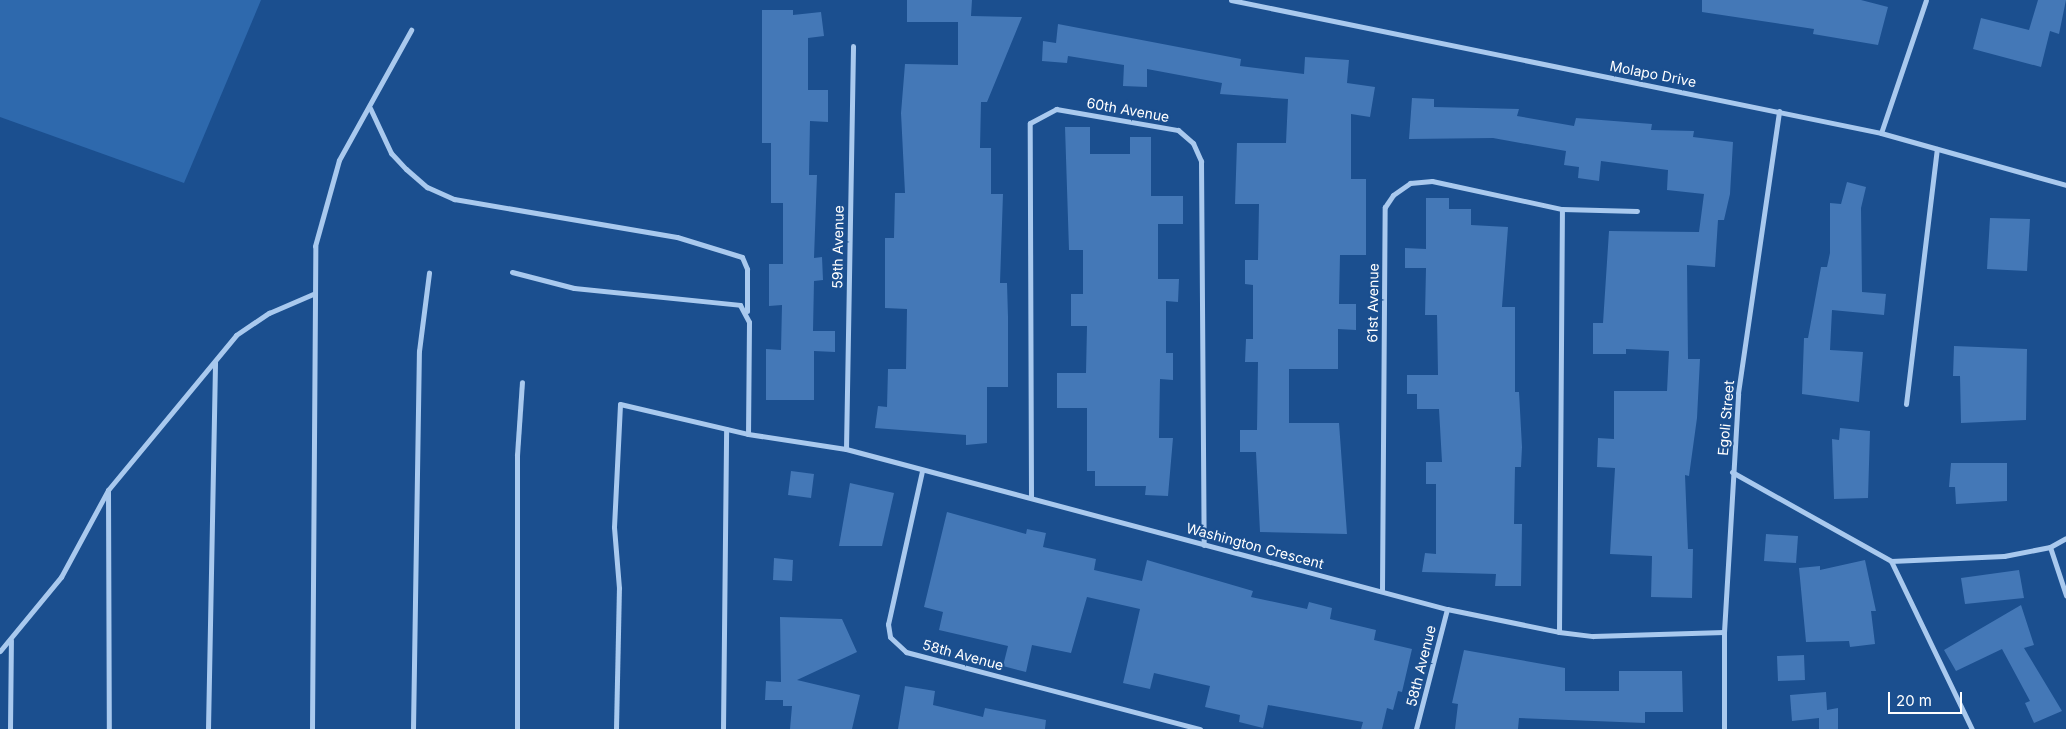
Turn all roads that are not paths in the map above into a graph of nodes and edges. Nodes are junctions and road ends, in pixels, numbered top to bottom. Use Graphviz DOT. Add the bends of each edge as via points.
graph roads {
  1 [pos="1231,0"];
  2 [pos="1926,0"];
  3 [pos="410,30"];
  4 [pos="853,46"];
  5 [pos="370,108"];
  6 [pos="1779,111"];
  7 [pos="1881,133"];
  8 [pos="1937,149"];
  9 [pos="2066,185"];
  10 [pos="1562,209"];
  11 [pos="1637,211"];
  12 [pos="512,272"];
  13 [pos="429,273"];
  14 [pos="313,294"];
  15 [pos="747,311"];
  16 [pos="215,361"];
  17 [pos="522,382"];
  18 [pos="1906,404"];
  19 [pos="726,429"];
  20 [pos="748,434"];
  21 [pos="846,449"];
  22 [pos="922,471"];
  23 [pos="1732,472"];
  24 [pos="108,490"];
  25 [pos="1031,497"];
  26 [pos="2066,538"];
  27 [pos="1204,545"];
  28 [pos="2050,547"];
  29 [pos="1891,561"];
  30 [pos="1382,590"];
  31 [pos="2066,594"];
  32 [pos="1447,609"];
  33 [pos="1559,632"];
  34 [pos="1724,632"];
  35 [pos="11,639"];
  36 [pos="0,651"];
  37 [pos="10,729"];
  38 [pos="109,729"];
  39 [pos="208,729"];
  40 [pos="312,729"];
  41 [pos="413,729"];
  42 [pos="517,729"];
  43 [pos="616,729"];
  44 [pos="723,729"];
  45 [pos="1200,729"];
  46 [pos="1416,729"];
  47 [pos="1724,729"];
  48 [pos="1972,729"];
  1 -- 6 [label="street, Molapo Drive"];
  2 -- 7 [label="street"];
  3 -- 5 [label="street"];
  4 -- 21 [label="street, 59th Avenue"];
  5 -- 14 [label="street" via="340,160 324,206 315,246"];
  5 -- 15 [label="street" via="391,153 406,170 427,187 454,199 676,237 742,257 747,270"];
  6 -- 7 [label="street, Molapo Drive"];
  6 -- 23 [label="street, Egoli Street" via="1738,393"];
  7 -- 8 [label="street, Molapo Drive"];
  8 -- 9 [label="street, Molapo Drive"];
  8 -- 18 [label="street"];
  10 -- 11 [label="street, 61st Avenue"];
  10 -- 30 [label="street, 61st Avenue" via="1432,181 1402,187 1385,207"];
  10 -- 33 [label="street"];
  12 -- 15 [label="street" via="609,293 731,301"];
  13 -- 41 [label="street" via="419,351"];
  14 -- 16 [label="street" via="248,325"];
  14 -- 40 [label="street"];
  15 -- 20 [label="street"];
  16 -- 24 [label="street"];
  16 -- 39 [label="street"];
  17 -- 42 [label="street" via="517,455"];
  19 -- 20 [label="street, Washington Crescent"];
  19 -- 43 [label="street, Washington Crescent" via="620,404 614,528 619,607"];
  19 -- 44 [label="street"];
  20 -- 21 [label="street, Washington Crescent"];
  21 -- 22 [label="street, Washington Crescent"];
  22 -- 25 [label="street, Washington Crescent"];
  22 -- 45 [label="street, 58th Avenue" via="888,624 890,637 906,652"];
  23 -- 29 [label="street"];
  23 -- 34 [label="street, Egoli Street"];
  24 -- 35 [label="street" via="61,578"];
  24 -- 38 [label="street" via="112,519"];
  25 -- 27 [label="street, Washington Crescent"];
  25 -- 27 [label="street, 60th Avenue" via="1030,123 1056,109 1178,130 1193,143 1201,161"];
  26 -- 28 [label="street"];
  27 -- 30 [label="street, Washington Crescent"];
  28 -- 29 [label="street" via="2004,556"];
  28 -- 31 [label="street"];
  29 -- 48 [label="street"];
  30 -- 32 [label="street, Washington Crescent"];
  32 -- 33 [label="street, Washington Crescent"];
  32 -- 46 [label="street, 58th Avenue"];
  33 -- 34 [label="street, Washington Crescent" via="1593,636"];
  34 -- 47 [label="street, Egoli Street"];
  35 -- 36 [label="street"];
  35 -- 37 [label="street"];
}
